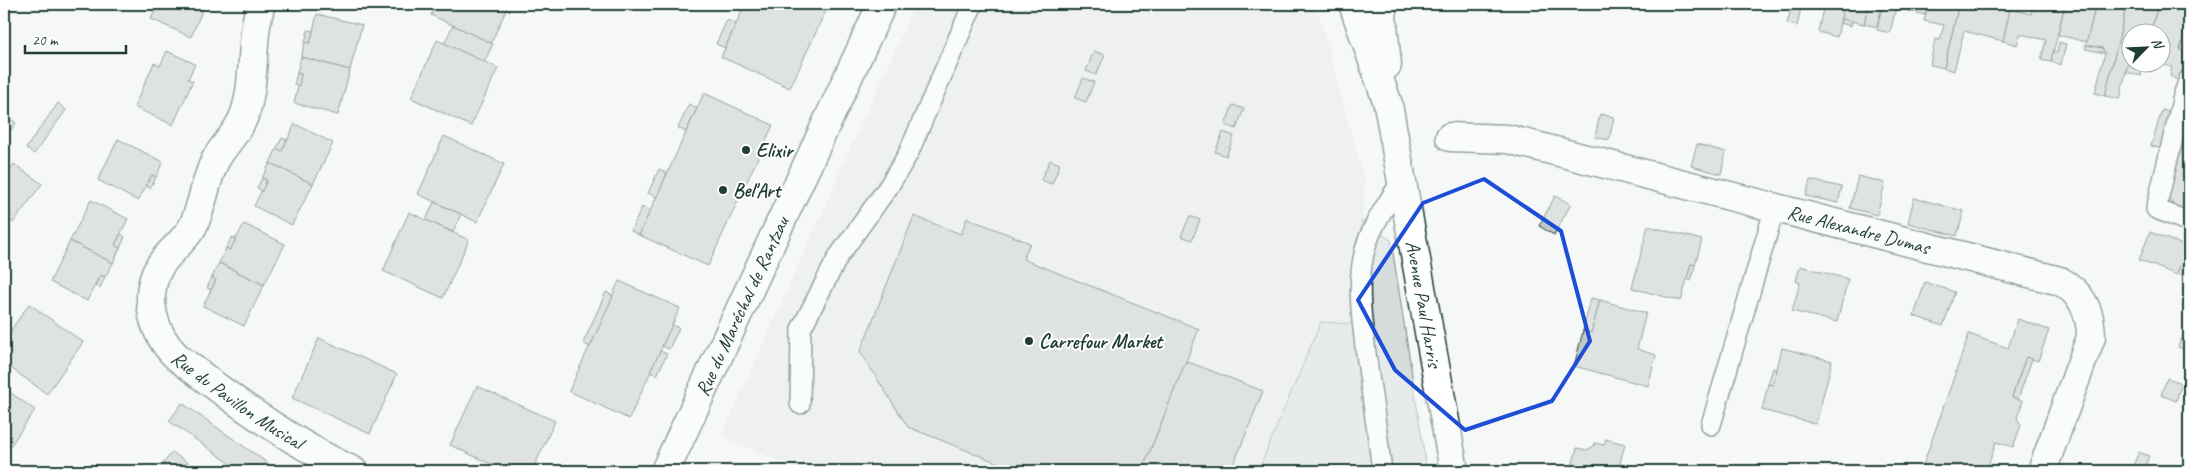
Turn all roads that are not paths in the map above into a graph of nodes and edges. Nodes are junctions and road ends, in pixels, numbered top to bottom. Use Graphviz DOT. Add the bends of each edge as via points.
graph roads {
  1 [pos="260,4"];
  2 [pos="882,4"];
  3 [pos="973,4"];
  4 [pos="1353,4"];
  5 [pos="1381,4"];
  6 [pos="2189,78"];
  7 [pos="2183,127"];
  8 [pos="1395,136"];
  9 [pos="1450,138"];
  10 [pos="1403,179"];
  11 [pos="1775,207"];
  12 [pos="2189,222"];
  13 [pos="800,404"];
  14 [pos="1710,425"];
  15 [pos="353,471"];
  16 [pos="665,471"];
  17 [pos="1382,471"];
  18 [pos="1454,471"];
  19 [pos="2042,471"];
  1 -- 15 [label="street, Rue du Pavillon Musical" via="254,33 252,81 243,118 216,159 193,225 160,266 152,291 157,332 177,358 289,436"];
  2 -- 16 [label="street, Rue du Maréchal de Rantzau"];
  3 -- 13 [label="lane" via="908,154 838,257 801,330"];
  4 -- 8 [label="street, Avenue Paul Harris" via="1388,104"];
  5 -- 8 [label="street, Avenue Paul Harris"];
  6 -- 7 [label="lane"];
  7 -- 12 [label="lane" via="2156,209"];
  8 -- 10 [label="street, Avenue Paul Harris"];
  9 -- 11 [label="street, Rue Alexandre Dumas" via="1508,140"];
  10 -- 17 [label="lane" via="1371,233 1362,275 1361,316"];
  10 -- 18 [label="street, Avenue Paul Harris"];
  11 -- 14 [label="lane"];
  11 -- 19 [label="street, Rue Alexandre Dumas" via="2060,281 2076,292 2090,318 2091,336"];
}
